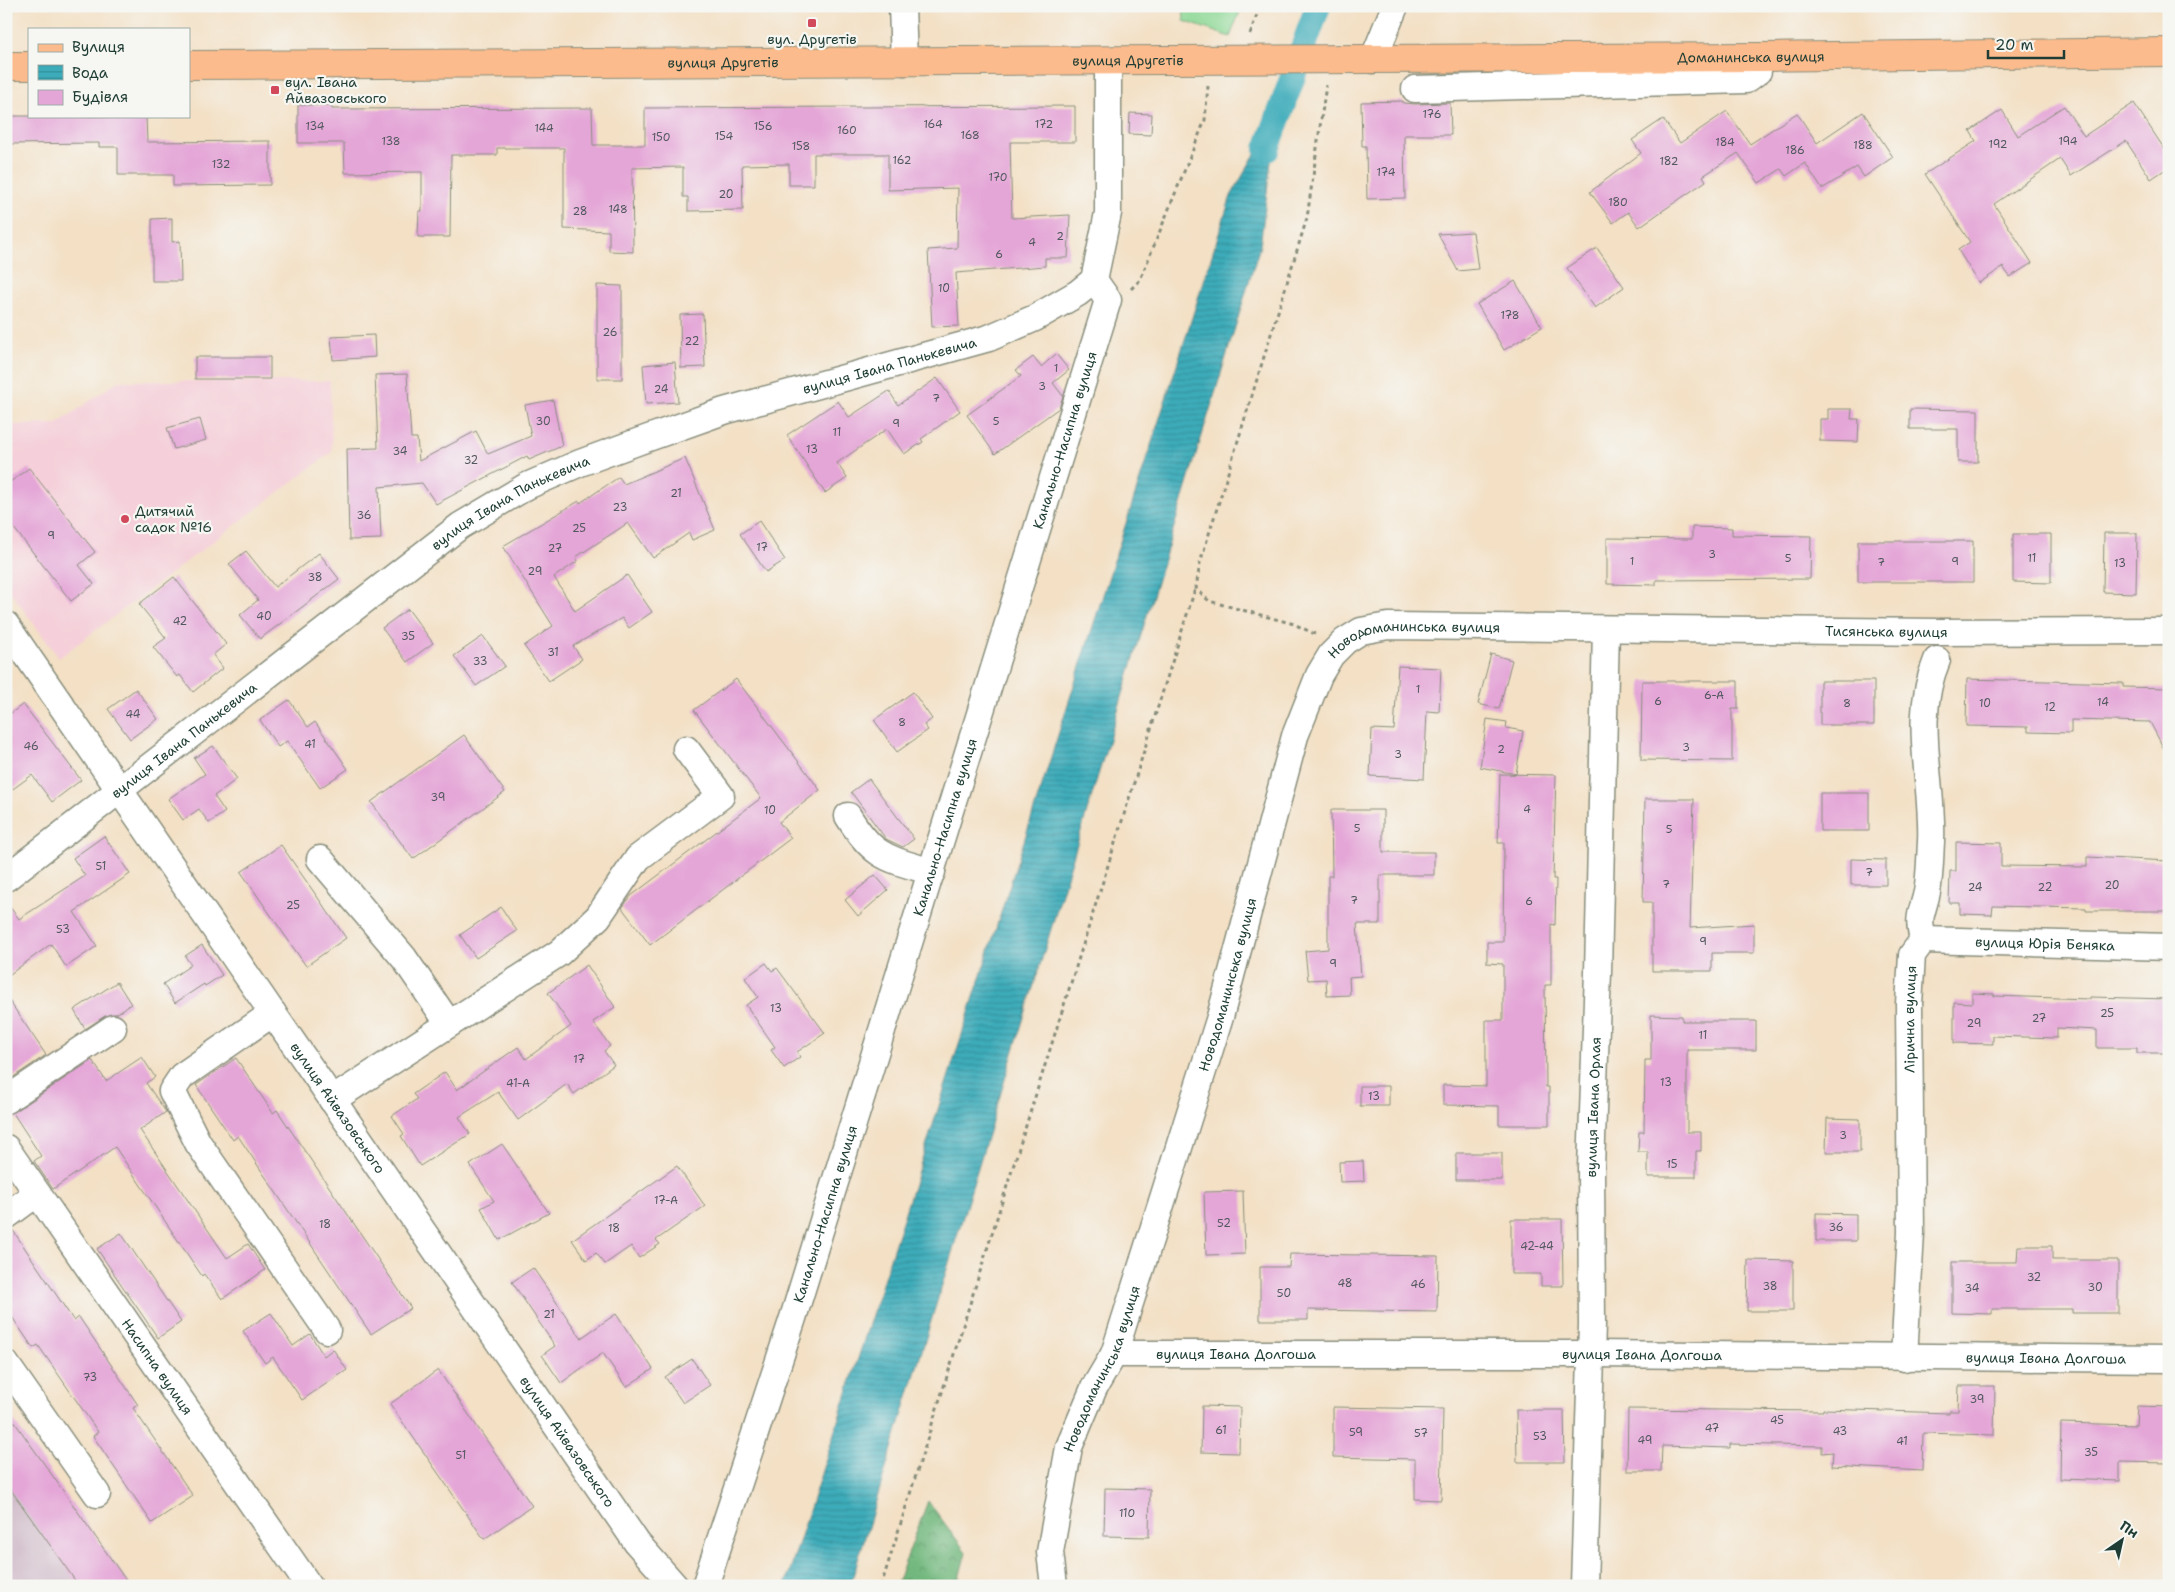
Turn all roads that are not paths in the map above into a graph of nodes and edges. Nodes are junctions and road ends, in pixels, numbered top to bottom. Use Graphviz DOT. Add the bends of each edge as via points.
graph roads {
  1 [pos="902,6"];
  2 [pos="1396,6"];
  3 [pos="2169,52"];
  4 [pos="1759,57"];
  5 [pos="1258,60"];
  6 [pos="1373,60"];
  7 [pos="1108,61"];
  8 [pos="904,62"];
  9 [pos="190,65"];
  10 [pos="6,66"];
  11 [pos="28,66"];
  12 [pos="1415,90"];
  13 [pos="1101,290"];
  14 [pos="6,625"];
  15 [pos="1606,629"];
  16 [pos="2169,632"];
  17 [pos="1937,660"];
  18 [pos="686,749"];
  19 [pos="121,789"];
  20 [pos="848,816"];
  21 [pos="320,858"];
  22 [pos="932,872"];
  23 [pos="6,878"];
  24 [pos="1923,940"];
  25 [pos="2169,947"];
  26 [pos="273,1013"];
  27 [pos="449,1024"];
  28 [pos="114,1028"];
  29 [pos="6,1100"];
  30 [pos="332,1100"];
  31 [pos="6,1148"];
  32 [pos="36,1194"];
  33 [pos="6,1216"];
  34 [pos="327,1330"];
  35 [pos="1114,1354"];
  36 [pos="1590,1354"];
  37 [pos="1904,1358"];
  38 [pos="2169,1358"];
  39 [pos="6,1364"];
  40 [pos="97,1494"];
  41 [pos="309,1586"];
  42 [pos="675,1586"];
  43 [pos="705,1586"];
  44 [pos="1054,1586"];
  45 [pos="1584,1586"];
  1 -- 8 [label="street"];
  2 -- 6 [label="street"];
  3 -- 4 [label="main road, Доманинська вулиця"];
  4 -- 6 [label="main road, Доманинська вулиця"];
  4 -- 12 [label="street" via="1758,71 1746,80"];
  5 -- 6 [label="main road, Доманинська вулиця" via="1332,71"];
  5 -- 7 [label="main road, вулиця Другетів"];
  7 -- 8 [label="main road, вулиця Другетів"];
  7 -- 13 [label="street, Канально-Насипна вулиця" via="1108,213"];
  8 -- 9 [label="main road, вулиця Другетів"];
  10 -- 11 [label="main road"];
  13 -- 19 [label="street, вулиця Івана Панькевича" via="1078,293 1035,318 989,338 724,411 580,462 527,486 460,526"];
  13 -- 22 [label="street, Канально-Насипна вулиця"];
  14 -- 19 [label="street, вулиця Айвазовського"];
  15 -- 16 [label="street, Тисянська вулиця"];
  15 -- 35 [label="street, Новодоманинська вулиця" via="1388,626 1361,631 1331,655 1319,675 1295,736 1220,1017"];
  15 -- 36 [label="street, вулиця Івана Орлая" via="1590,1168"];
  17 -- 24 [label="street" via="1928,681 1923,722 1931,840 1927,891 1918,921"];
  18 -- 27 [label="street" via="721,796 638,858 598,917 559,953"];
  19 -- 23 [label="street, вулиця Івана Панькевича"];
  19 -- 26 [label="street, вулиця Айвазовського"];
  20 -- 22 [label="street" via="863,840 879,854"];
  21 -- 27 [label="street" via="404,958"];
  22 -- 43 [label="street, Канально-Насипна вулиця" via="793,1318"];
  24 -- 25 [label="street, вулиця Юрія Беняка"];
  24 -- 37 [label="street, Лірична вулиця" via="1912,955 1909,1004 1911,1233"];
  26 -- 30 [label="street, вулиця Айвазовського"];
  26 -- 34 [label="street" via="182,1076 172,1091 198,1143"];
  27 -- 30 [label="street"];
  28 -- 29 [label="street"];
  30 -- 42 [label="street, вулиця Айвазовського" via="637,1543"];
  31 -- 32 [label="street, Насипна вулиця"];
  32 -- 33 [label="street"];
  32 -- 41 [label="street, Насипна вулиця"];
  35 -- 36 [label="street, вулиця Івана Долгоша"];
  35 -- 44 [label="street, Новодоманинська вулиця" via="1094,1388 1069,1447 1050,1552"];
  36 -- 37 [label="street, вулиця Івана Долгоша"];
  36 -- 45 [label="street, вулиця Івана Орлая"];
  37 -- 38 [label="street, вулиця Івана Долгоша"];
  39 -- 40 [label="street"];
}
